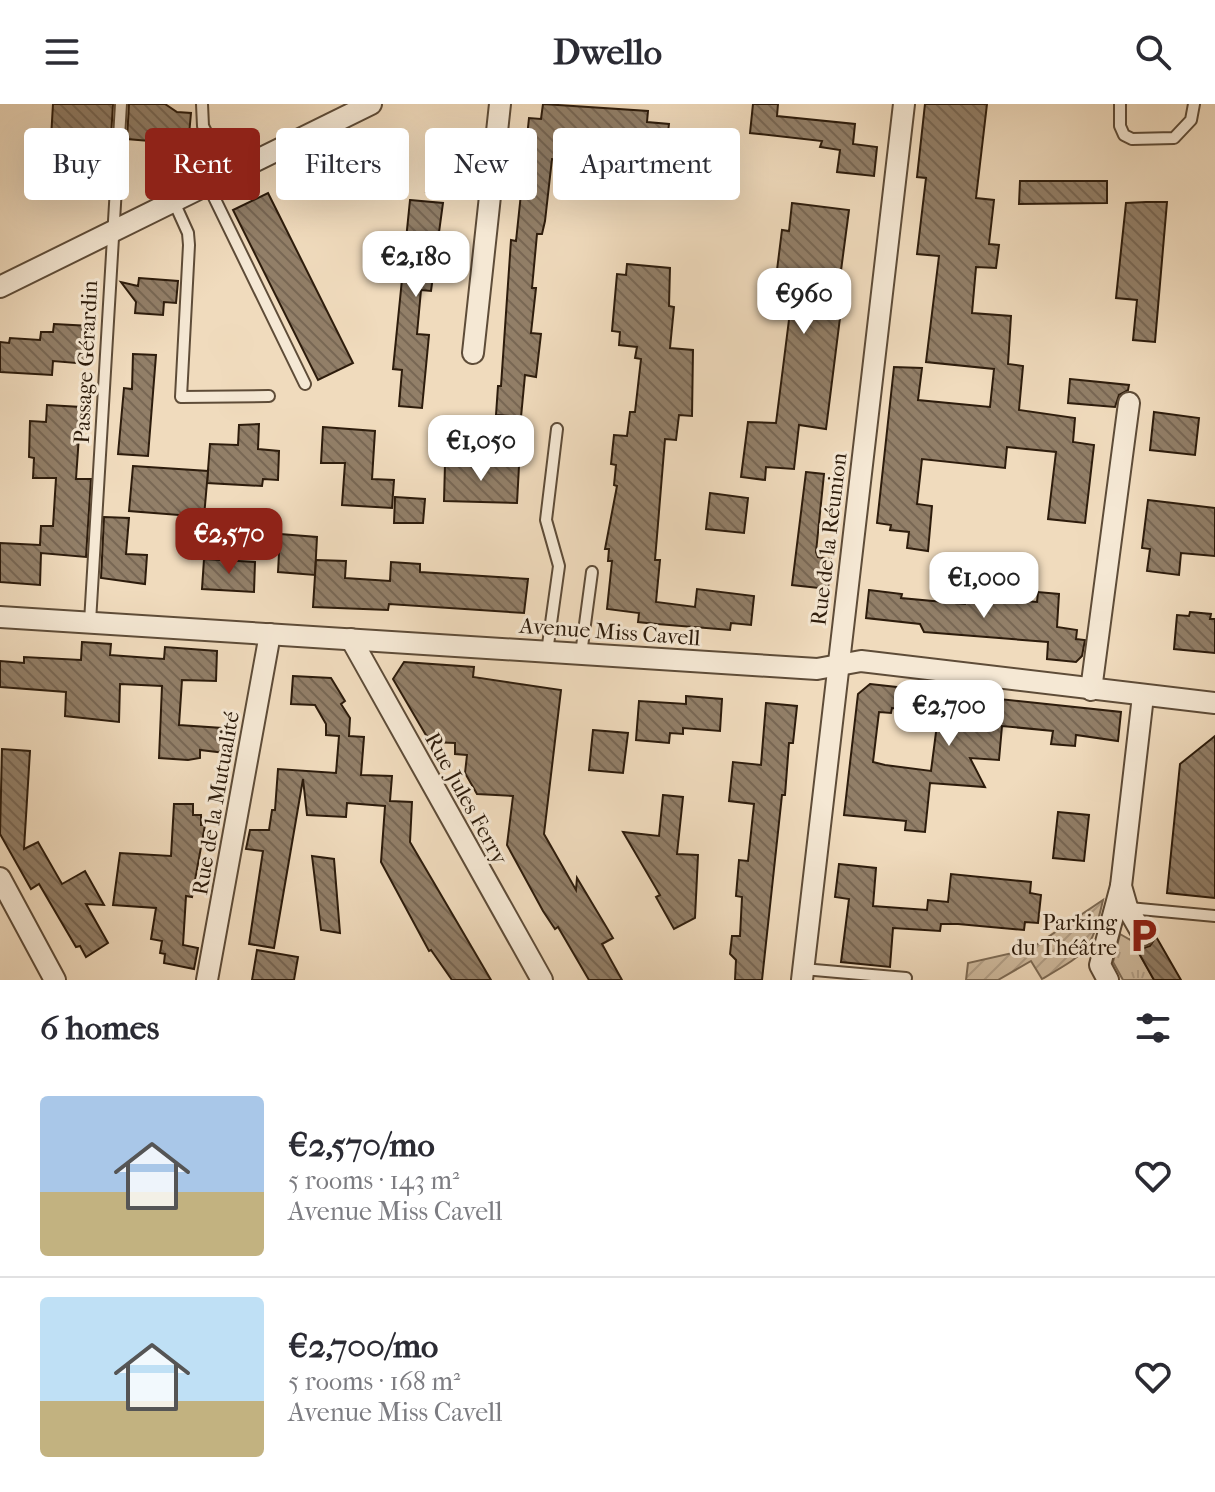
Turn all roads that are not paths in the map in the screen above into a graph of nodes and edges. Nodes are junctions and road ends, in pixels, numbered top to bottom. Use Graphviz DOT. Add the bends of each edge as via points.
graph roads {
  1 [pos="121,104"];
  2 [pos="202,104"];
  3 [pos="371,104"];
  4 [pos="500,104"];
  5 [pos="904,104"];
  6 [pos="1120,104"];
  7 [pos="1194,104"];
  8 [pos="204,128"];
  9 [pos="260,159"];
  10 [pos="178,200"];
  11 [pos="215,200"];
  12 [pos="174,202"];
  13 [pos="113,232"];
  14 [pos="0,287"];
  15 [pos="473,353"];
  16 [pos="305,384"];
  17 [pos="269,396"];
  18 [pos="1129,403"];
  19 [pos="557,429"];
  20 [pos="592,572"];
  21 [pos="0,617"];
  22 [pos="90,622"];
  23 [pos="270,634"];
  24 [pos="351,639"];
  25 [pos="547,652"];
  26 [pos="581,654"];
  27 [pos="837,665"];
  28 [pos="1091,690"];
  29 [pos="1143,696"];
  30 [pos="1215,703"];
  31 [pos="0,878"];
  32 [pos="1121,886"];
  33 [pos="1127,907"];
  34 [pos="1215,916"];
  35 [pos="1143,935"];
  36 [pos="803,975"];
  37 [pos="906,978"];
  38 [pos="55,980"];
  39 [pos="207,980"];
  40 [pos="542,980"];
  41 [pos="1108,980"];
  1 -- 13 [label="lane, Passage Gérardin"];
  2 -- 8 [label="lane"];
  3 -- 9 [label="street"];
  4 -- 15 [label="street"];
  5 -- 27 [label="street, Rue de la Réunion"];
  6 -- 7 [label="lane" via="1120,126 1132,139 1174,138 1191,120"];
  10 -- 12 [label="street"];
  11 -- 16 [label="lane"];
  12 -- 13 [label="street"];
  12 -- 17 [label="lane" via="189,245 181,397"];
  13 -- 14 [label="street"];
  13 -- 22 [label="lane, Passage Gérardin"];
  18 -- 28 [label="street"];
  19 -- 25 [label="lane" via="546,520 559,566"];
  20 -- 26 [label="lane"];
  21 -- 22 [label="street, Avenue Miss Cavell"];
  22 -- 23 [label="street, Avenue Miss Cavell"];
  23 -- 24 [label="street, Avenue Miss Cavell"];
  23 -- 39 [label="street, Rue de la Mutualité"];
  24 -- 25 [label="street, Avenue Miss Cavell"];
  24 -- 40 [label="street, Rue Jules Ferry"];
  25 -- 26 [label="street, Avenue Miss Cavell"];
  26 -- 27 [label="street, Avenue Miss Cavell" via="817,669"];
  27 -- 28 [label="street, Avenue Miss Cavell" via="861,661"];
  27 -- 36 [label="street, Rue de la Réunion"];
  28 -- 29 [label="street, Avenue Miss Cavell"];
  29 -- 30 [label="street, Avenue Miss Cavell"];
  29 -- 32 [label="street"];
  31 -- 38 [label="street"];
  32 -- 33 [label="street"];
  32 -- 41 [label="street" via="1100,965"];
  33 -- 34 [label="lane"];
  33 -- 35 [label="street"];
  36 -- 37 [label="lane"];
}
